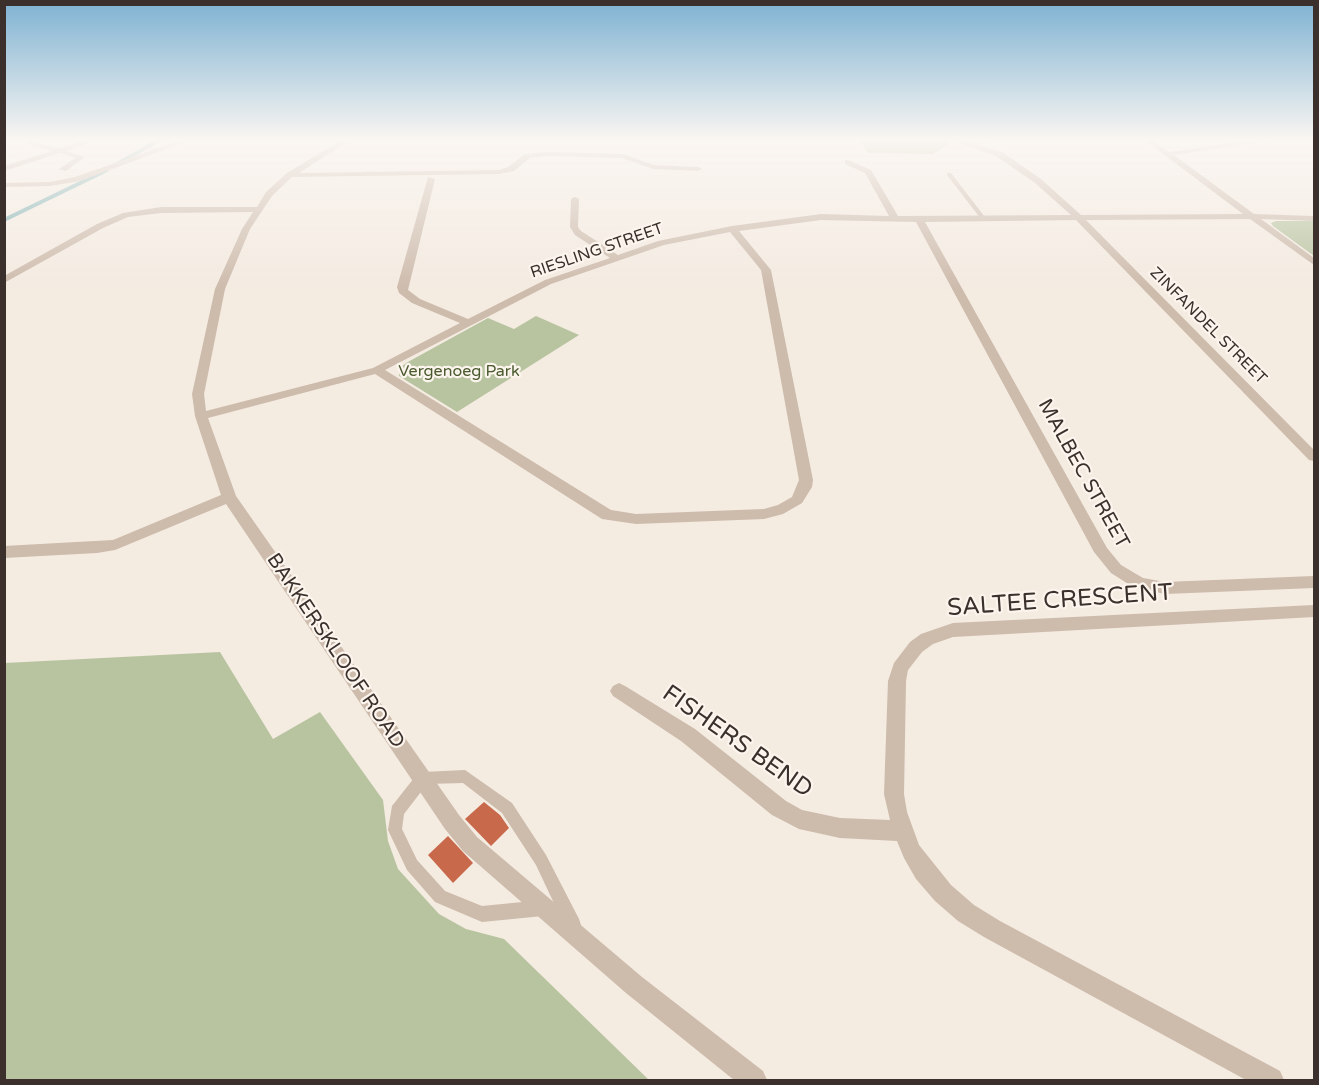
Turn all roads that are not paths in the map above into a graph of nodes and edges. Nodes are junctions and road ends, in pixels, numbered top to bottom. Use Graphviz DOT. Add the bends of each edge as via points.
graph roads {
  1 [pos="274,190"];
  2 [pos="428,190"];
  3 [pos="878,190"];
  4 [pos="961,190"];
  5 [pos="1046,190"];
  6 [pos="1217,190"];
  7 [pos="575,199"];
  8 [pos="259,209"];
  9 [pos="1254,217"];
  10 [pos="895,218"];
  11 [pos="983,218"];
  12 [pos="1079,218"];
  13 [pos="1314,218"];
  14 [pos="919,219"];
  15 [pos="732,229"];
  16 [pos="617,258"];
  17 [pos="1314,262"];
  18 [pos="4,280"];
  19 [pos="468,323"];
  20 [pos="377,370"];
  21 [pos="201,416"];
  22 [pos="1314,457"];
  23 [pos="229,497"];
  24 [pos="4,552"];
  25 [pos="1314,582"];
  26 [pos="1314,611"];
  27 [pos="618,691"];
  28 [pos="423,778"];
  29 [pos="902,831"];
  30 [pos="547,908"];
  31 [pos="578,935"];
  32 [pos="754,1080"];
  33 [pos="1271,1080"];
  1 -- 8 [label="street, BAKKERSKLOOF ROAD"];
  2 -- 19 [label="street" via="403,291"];
  3 -- 10 [label="street"];
  4 -- 11 [label="lane"];
  5 -- 12 [label="street, ZINFANDEL STREET"];
  6 -- 9 [label="street"];
  7 -- 16 [label="street" via="574,227 578,233"];
  8 -- 18 [label="street" via="161,210 126,215"];
  8 -- 21 [label="street, BAKKERSKLOOF ROAD" via="235,249 220,289 198,394"];
  9 -- 12 [label="street, RIESLING STREET"];
  9 -- 13 [label="street, RIESLING STREET"];
  9 -- 17 [label="street"];
  10 -- 14 [label="street, RIESLING STREET"];
  10 -- 15 [label="street, RIESLING STREET" via="814,217"];
  11 -- 12 [label="street, RIESLING STREET"];
  11 -- 14 [label="street, RIESLING STREET"];
  12 -- 22 [label="street, ZINFANDEL STREET"];
  14 -- 25 [label="street, MALBEC STREET" via="1102,552 1116,569 1139,583 1165,588"];
  15 -- 16 [label="street, RIESLING STREET" via="679,238"];
  15 -- 20 [label="street" via="766,270 806,480 802,494 783,509 764,514 636,519 607,515"];
  16 -- 19 [label="street, RIESLING STREET" via="548,282"];
  19 -- 20 [label="street, RIESLING STREET"];
  20 -- 21 [label="street, RIESLING STREET"];
  21 -- 23 [label="street, BAKKERSKLOOF ROAD"];
  23 -- 24 [label="street" via="115,545"];
  23 -- 28 [label="street, BAKKERSKLOOF ROAD"];
  26 -- 29 [label="street, SALTEE CRESCENT" via="968,628 927,639 907,657 897,681 894,794"];
  27 -- 29 [label="street, FISHERS BEND" via="688,735 770,801 799,819 840,828"];
  28 -- 30 [label="street, BAKKERSKLOOF ROAD" via="470,844"];
  28 -- 30 [label="lane" via="397,811 395,830 407,858 440,897 482,914"];
  28 -- 31 [label="lane" via="465,776 507,808 541,860"];
  29 -- 33 [label="street, SALTEE CRESCENT" via="924,871 966,913"];
  30 -- 31 [label="street, BAKKERSKLOOF ROAD"];
  31 -- 32 [label="street, BAKKERSKLOOF ROAD"];
}
